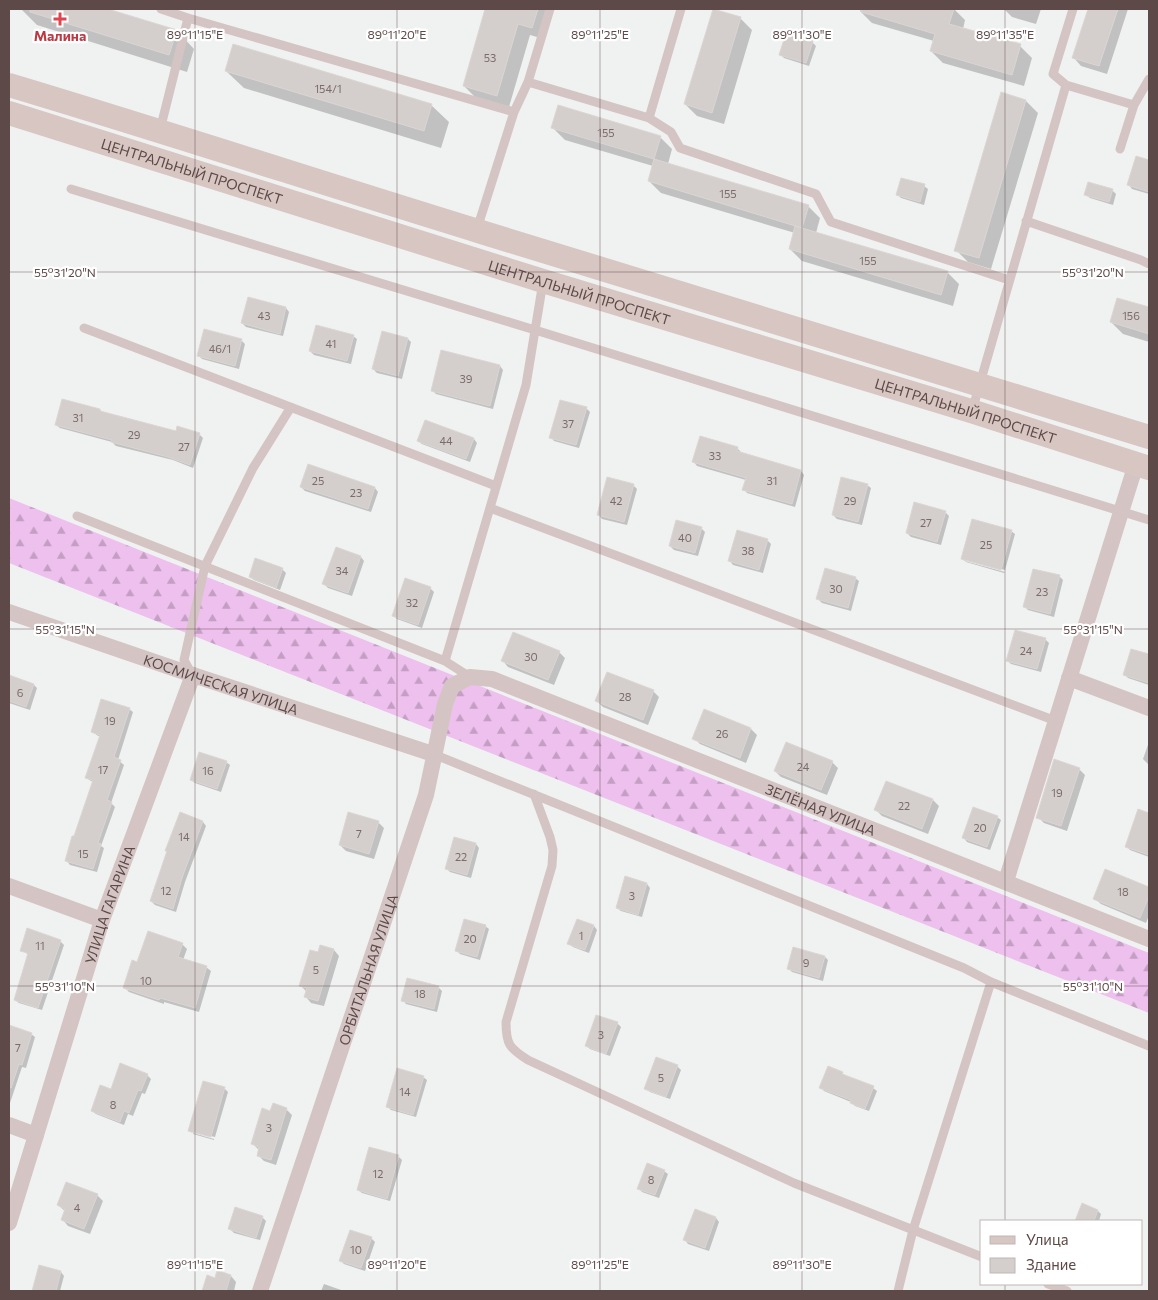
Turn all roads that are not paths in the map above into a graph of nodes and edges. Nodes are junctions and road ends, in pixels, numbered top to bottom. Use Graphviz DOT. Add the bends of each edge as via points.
graph roads {
  1 [pos="162,9"];
  2 [pos="550,9"];
  3 [pos="680,9"];
  4 [pos="1073,9"];
  5 [pos="188,18"];
  6 [pos="1149,79"];
  7 [pos="528,82"];
  8 [pos="9,85"];
  9 [pos="1066,85"];
  10 [pos="1134,105"];
  11 [pos="514,112"];
  12 [pos="9,113"];
  13 [pos="648,118"];
  14 [pos="160,130"];
  15 [pos="1120,149"];
  16 [pos="71,189"];
  17 [pos="1026,222"];
  18 [pos="476,230"];
  19 [pos="1149,264"];
  20 [pos="1009,280"];
  21 [pos="543,281"];
  22 [pos="84,328"];
  23 [pos="535,330"];
  24 [pos="980,384"];
  25 [pos="291,407"];
  26 [pos="972,411"];
  27 [pos="1149,437"];
  28 [pos="1142,466"];
  29 [pos="496,486"];
  30 [pos="490,508"];
  31 [pos="1121,511"];
  32 [pos="77,516"];
  33 [pos="1149,520"];
  34 [pos="205,566"];
  35 [pos="9,612"];
  36 [pos="445,661"];
  37 [pos="193,675"];
  38 [pos="470,677"];
  39 [pos="1069,678"];
  40 [pos="1149,708"];
  41 [pos="1056,720"];
  42 [pos="434,754"];
  43 [pos="534,794"];
  44 [pos="1006,881"];
  45 [pos="9,886"];
  46 [pos="102,920"];
  47 [pos="1149,939"];
  48 [pos="991,982"];
  49 [pos="1149,1046"];
  50 [pos="9,1125"];
  51 [pos="36,1135"];
  52 [pos="9,1222"];
  53 [pos="913,1230"];
  54 [pos="980,1257"];
  55 [pos="1051,1285"];
  56 [pos="260,1291"];
  57 [pos="898,1291"];
  58 [pos="1067,1291"];
  1 -- 5 [label="lane"];
  2 -- 7 [label="lane"];
  3 -- 13 [label="lane"];
  4 -- 9 [label="lane" via="1053,74"];
  5 -- 11 [label="lane"];
  5 -- 14 [label="lane"];
  6 -- 10 [label="lane"];
  7 -- 11 [label="lane"];
  7 -- 13 [label="lane"];
  8 -- 14 [label="street, ЦЕНТРАЛЬНЫЙ ПРОСПЕКТ"];
  9 -- 10 [label="lane"];
  9 -- 17 [label="lane"];
  10 -- 15 [label="lane"];
  11 -- 18 [label="lane"];
  12 -- 21 [label="street, ЦЕНТРАЛЬНЫЙ ПРОСПЕКТ"];
  13 -- 20 [label="lane" via="670,132 680,148 816,194 831,222"];
  14 -- 18 [label="street, ЦЕНТРАЛЬНЫЙ ПРОСПЕКТ"];
  16 -- 23 [label="lane"];
  17 -- 19 [label="lane"];
  17 -- 20 [label="lane"];
  18 -- 24 [label="street, ЦЕНТРАЛЬНЫЙ ПРОСПЕКТ"];
  20 -- 24 [label="lane"];
  21 -- 23 [label="lane"];
  21 -- 26 [label="street, ЦЕНТРАЛЬНЫЙ ПРОСПЕКТ"];
  22 -- 25 [label="lane"];
  23 -- 29 [label="lane" via="526,385"];
  23 -- 31 [label="lane"];
  24 -- 26 [label="lane"];
  24 -- 27 [label="street, ЦЕНТРАЛЬНЫЙ ПРОСПЕКТ"];
  25 -- 29 [label="lane"];
  25 -- 34 [label="lane" via="253,468"];
  26 -- 28 [label="street, ЦЕНТРАЛЬНЫЙ ПРОСПЕКТ"];
  28 -- 31 [label="street"];
  29 -- 30 [label="lane"];
  30 -- 36 [label="lane"];
  30 -- 41 [label="lane"];
  31 -- 33 [label="lane"];
  31 -- 39 [label="street"];
  32 -- 34 [label="lane"];
  34 -- 36 [label="lane"];
  34 -- 37 [label="lane" via="184,660"];
  35 -- 37 [label="street, КОСМИЧЕСКАЯ УЛИЦА"];
  36 -- 38 [label="lane"];
  37 -- 42 [label="street, КОСМИЧЕСКАЯ УЛИЦА"];
  37 -- 46 [label="street, УЛИЦА ГАГАРИНА"];
  38 -- 42 [label="street, ОРБИТАЛЬНАЯ УЛИЦА" via="452,686"];
  38 -- 44 [label="street, ЗЕЛЁНАЯ УЛИЦА" via="492,679"];
  39 -- 40 [label="street"];
  39 -- 41 [label="street"];
  41 -- 44 [label="street"];
  42 -- 43 [label="lane"];
  42 -- 56 [label="street, ОРБИТАЛЬНАЯ УЛИЦА" via="426,795"];
  43 -- 48 [label="lane" via="964,968"];
  43 -- 53 [label="lane" via="550,837 552,866 506,1022 506,1039 513,1050 528,1060 794,1183"];
  44 -- 47 [label="street, ЗЕЛЁНАЯ УЛИЦА"];
  45 -- 46 [label="street"];
  46 -- 51 [label="street, УЛИЦА ГАГАРИНА"];
  48 -- 49 [label="lane"];
  48 -- 53 [label="lane"];
  50 -- 51 [label="street"];
  51 -- 52 [label="street, УЛИЦА ГАГАРИНА"];
  53 -- 54 [label="lane"];
  53 -- 57 [label="lane"];
  55 -- 58 [label="lane"];
}
